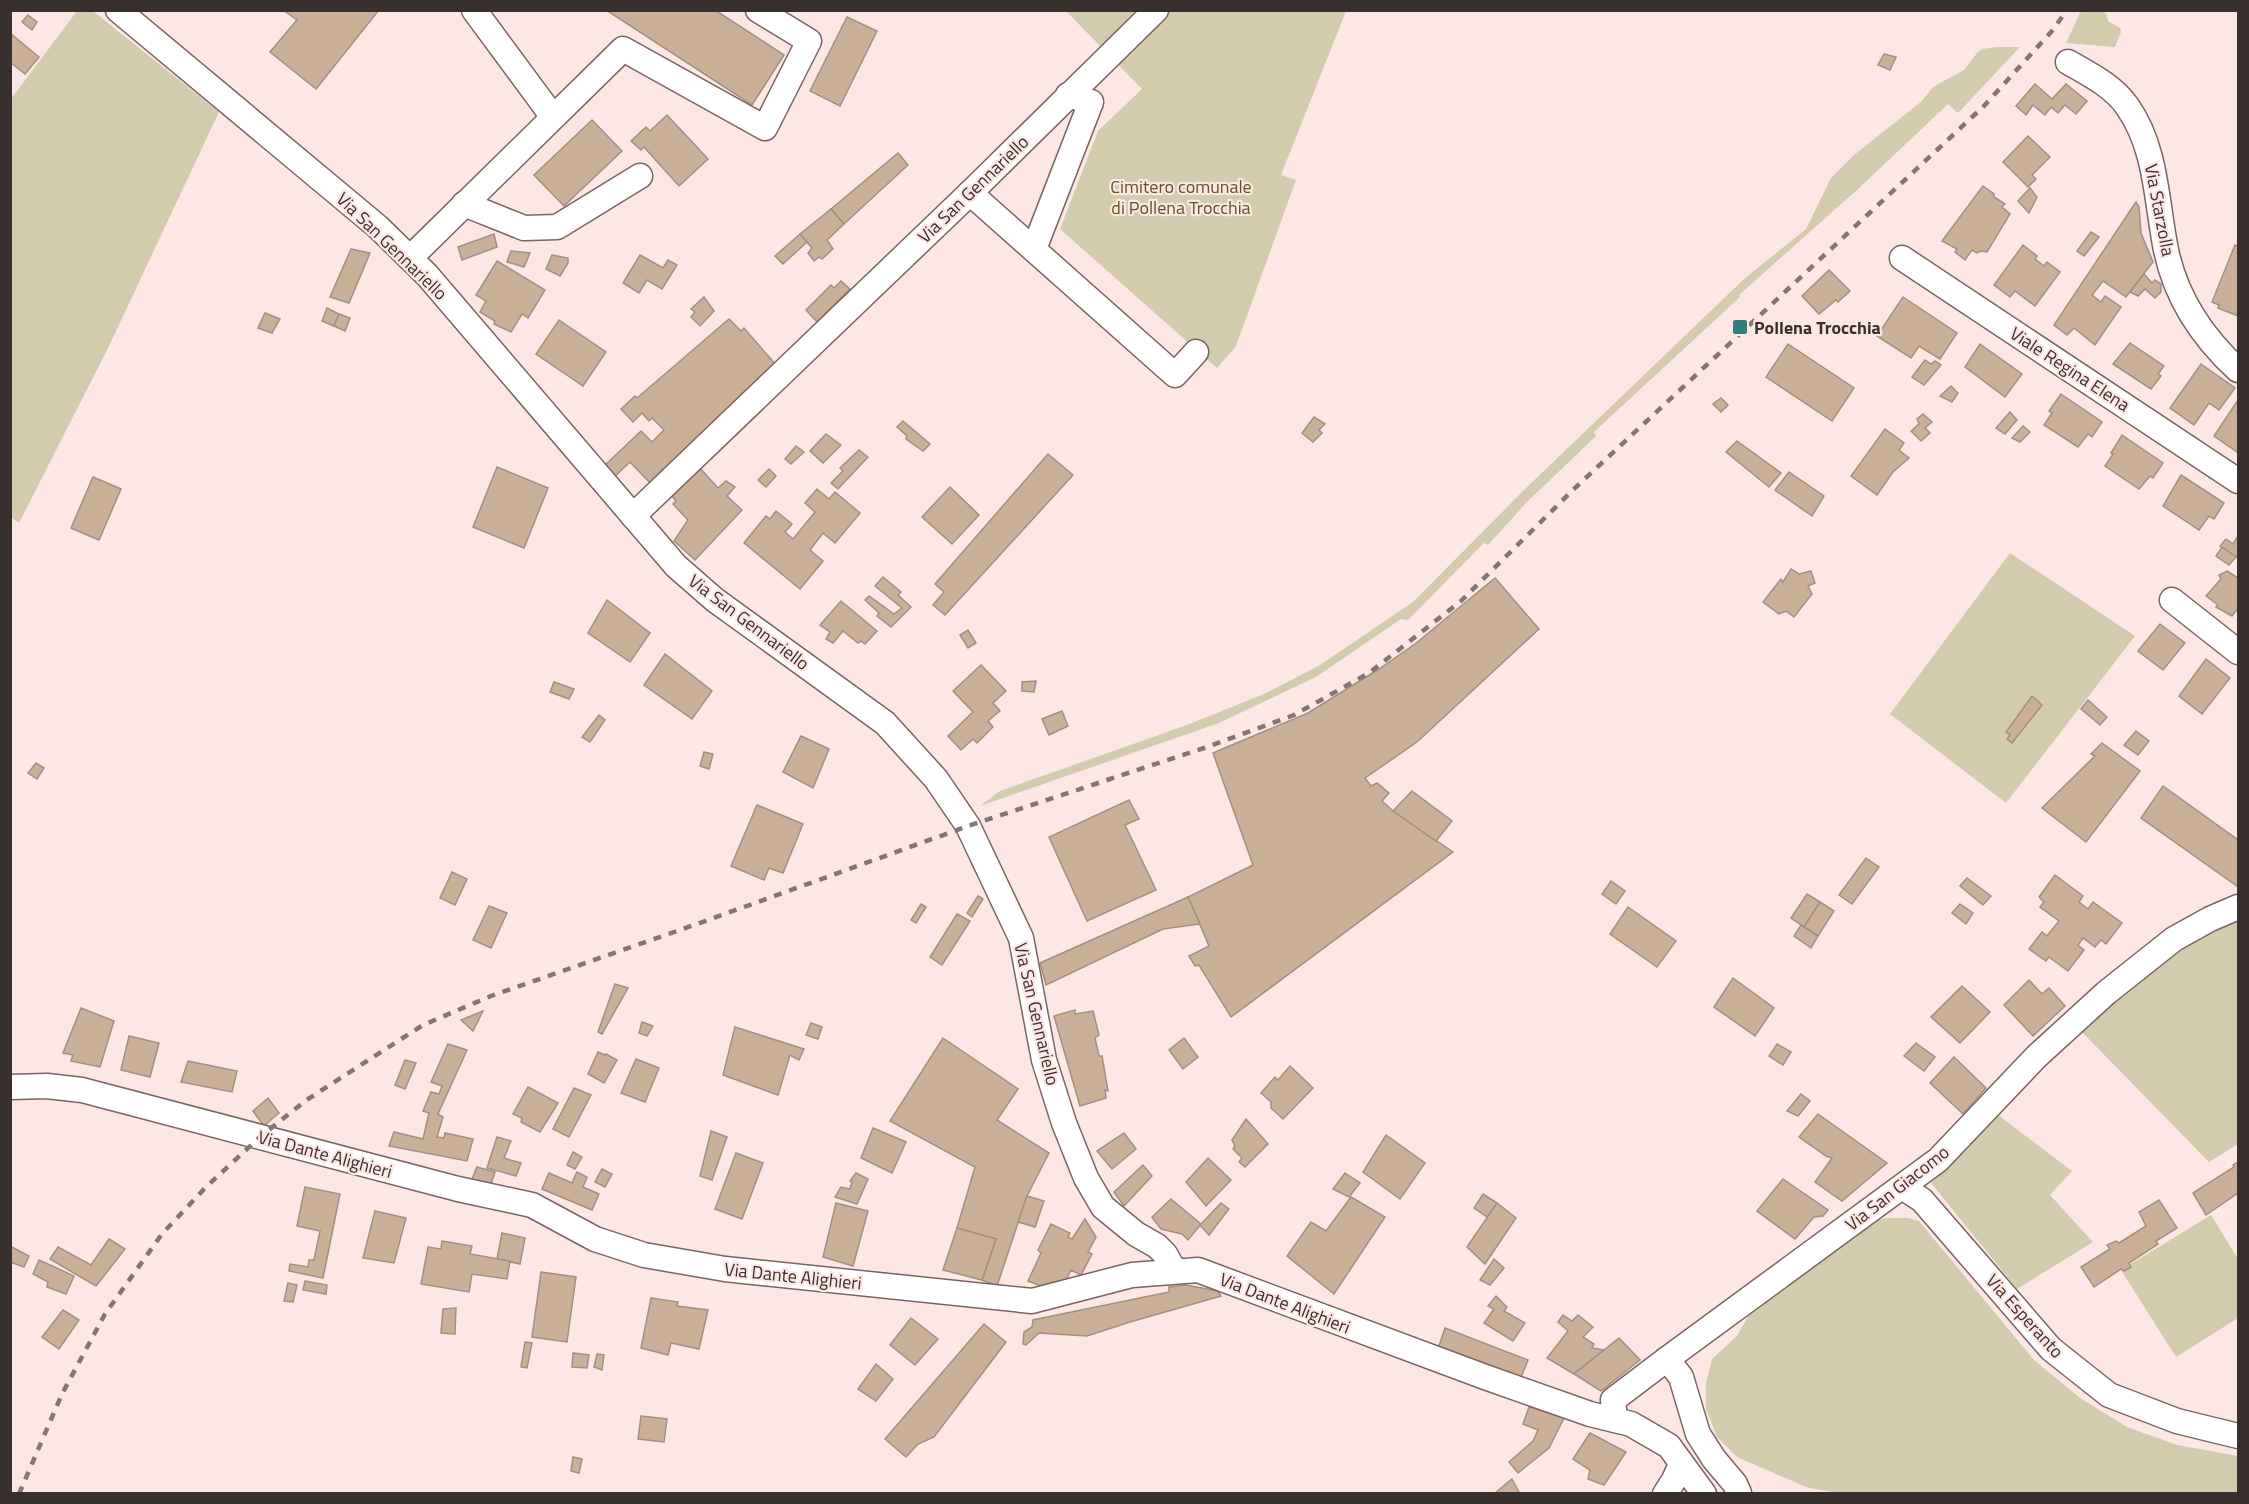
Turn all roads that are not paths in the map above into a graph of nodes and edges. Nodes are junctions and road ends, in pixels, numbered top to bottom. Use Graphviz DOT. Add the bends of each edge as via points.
graph roads {
  1 [pos="118,10"];
  2 [pos="474,10"];
  3 [pos="758,10"];
  4 [pos="1156,10"];
  5 [pos="2068,62"];
  6 [pos="1068,96"];
  7 [pos="553,117"];
  8 [pos="640,176"];
  9 [pos="970,193"];
  10 [pos="464,204"];
  11 [pos="1034,249"];
  12 [pos="410,258"];
  13 [pos="1902,258"];
  14 [pos="1196,352"];
  15 [pos="2238,370"];
  16 [pos="2238,481"];
  17 [pos="633,516"];
  18 [pos="2172,600"];
  19 [pos="2238,652"];
  20 [pos="2238,907"];
  21 [pos="10,1087"];
  22 [pos="1902,1187"];
  23 [pos="1174,1270"];
  24 [pos="1667,1359"];
  25 [pos="1614,1410"];
  26 [pos="2238,1436"];
  27 [pos="1681,1464"];
  28 [pos="1739,1493"];
  29 [pos="1665,1494"];
  30 [pos="1704,1494"];
  1 -- 12 [label="street, Via San Gennariello" via="336,191"];
  2 -- 7 [label="street"];
  3 -- 7 [label="street" via="809,41 765,129 623,49"];
  4 -- 6 [label="street, Via San Gennariello"];
  5 -- 15 [label="street, Via Starzolla" via="2105,84 2126,104 2144,135 2166,252 2177,285 2196,323"];
  6 -- 9 [label="street, Via San Gennariello"];
  6 -- 11 [label="street" via="1091,102"];
  7 -- 10 [label="street"];
  8 -- 10 [label="street" via="557,227 524,228"];
  9 -- 11 [label="street"];
  9 -- 17 [label="street, Via San Gennariello"];
  10 -- 12 [label="street"];
  11 -- 14 [label="street" via="1175,375"];
  12 -- 17 [label="street, Via San Gennariello"];
  13 -- 16 [label="street, Viale Regina Elena"];
  17 -- 23 [label="street, Via San Gennariello" via="683,572 715,600 885,723 936,779 968,826 1021,938 1044,1060 1086,1178 1102,1206 1157,1246"];
  18 -- 19 [label="street"];
  20 -- 22 [label="street, Via San Giacomo" via="2174,939 2106,993 2036,1057 1938,1160"];
  21 -- 23 [label="street, Via Dante Alighieri" via="82,1090 532,1205 595,1239 634,1252 725,1269 1032,1301 1132,1275"];
  22 -- 24 [label="street, Via San Giacomo"];
  22 -- 26 [label="street, Via Esperanto" via="1922,1200 2051,1350 2109,1395 2176,1421"];
  23 -- 25 [label="street, Via Dante Alighieri" via="1198,1270 1572,1408"];
  24 -- 25 [label="street, Via San Giacomo"];
  24 -- 28 [label="street" via="1680,1377 1698,1434"];
  25 -- 27 [label="street, Via Dante Alighieri" via="1660,1440"];
  27 -- 29 [label="street"];
  27 -- 30 [label="street, Via Dante Alighieri"];
}
